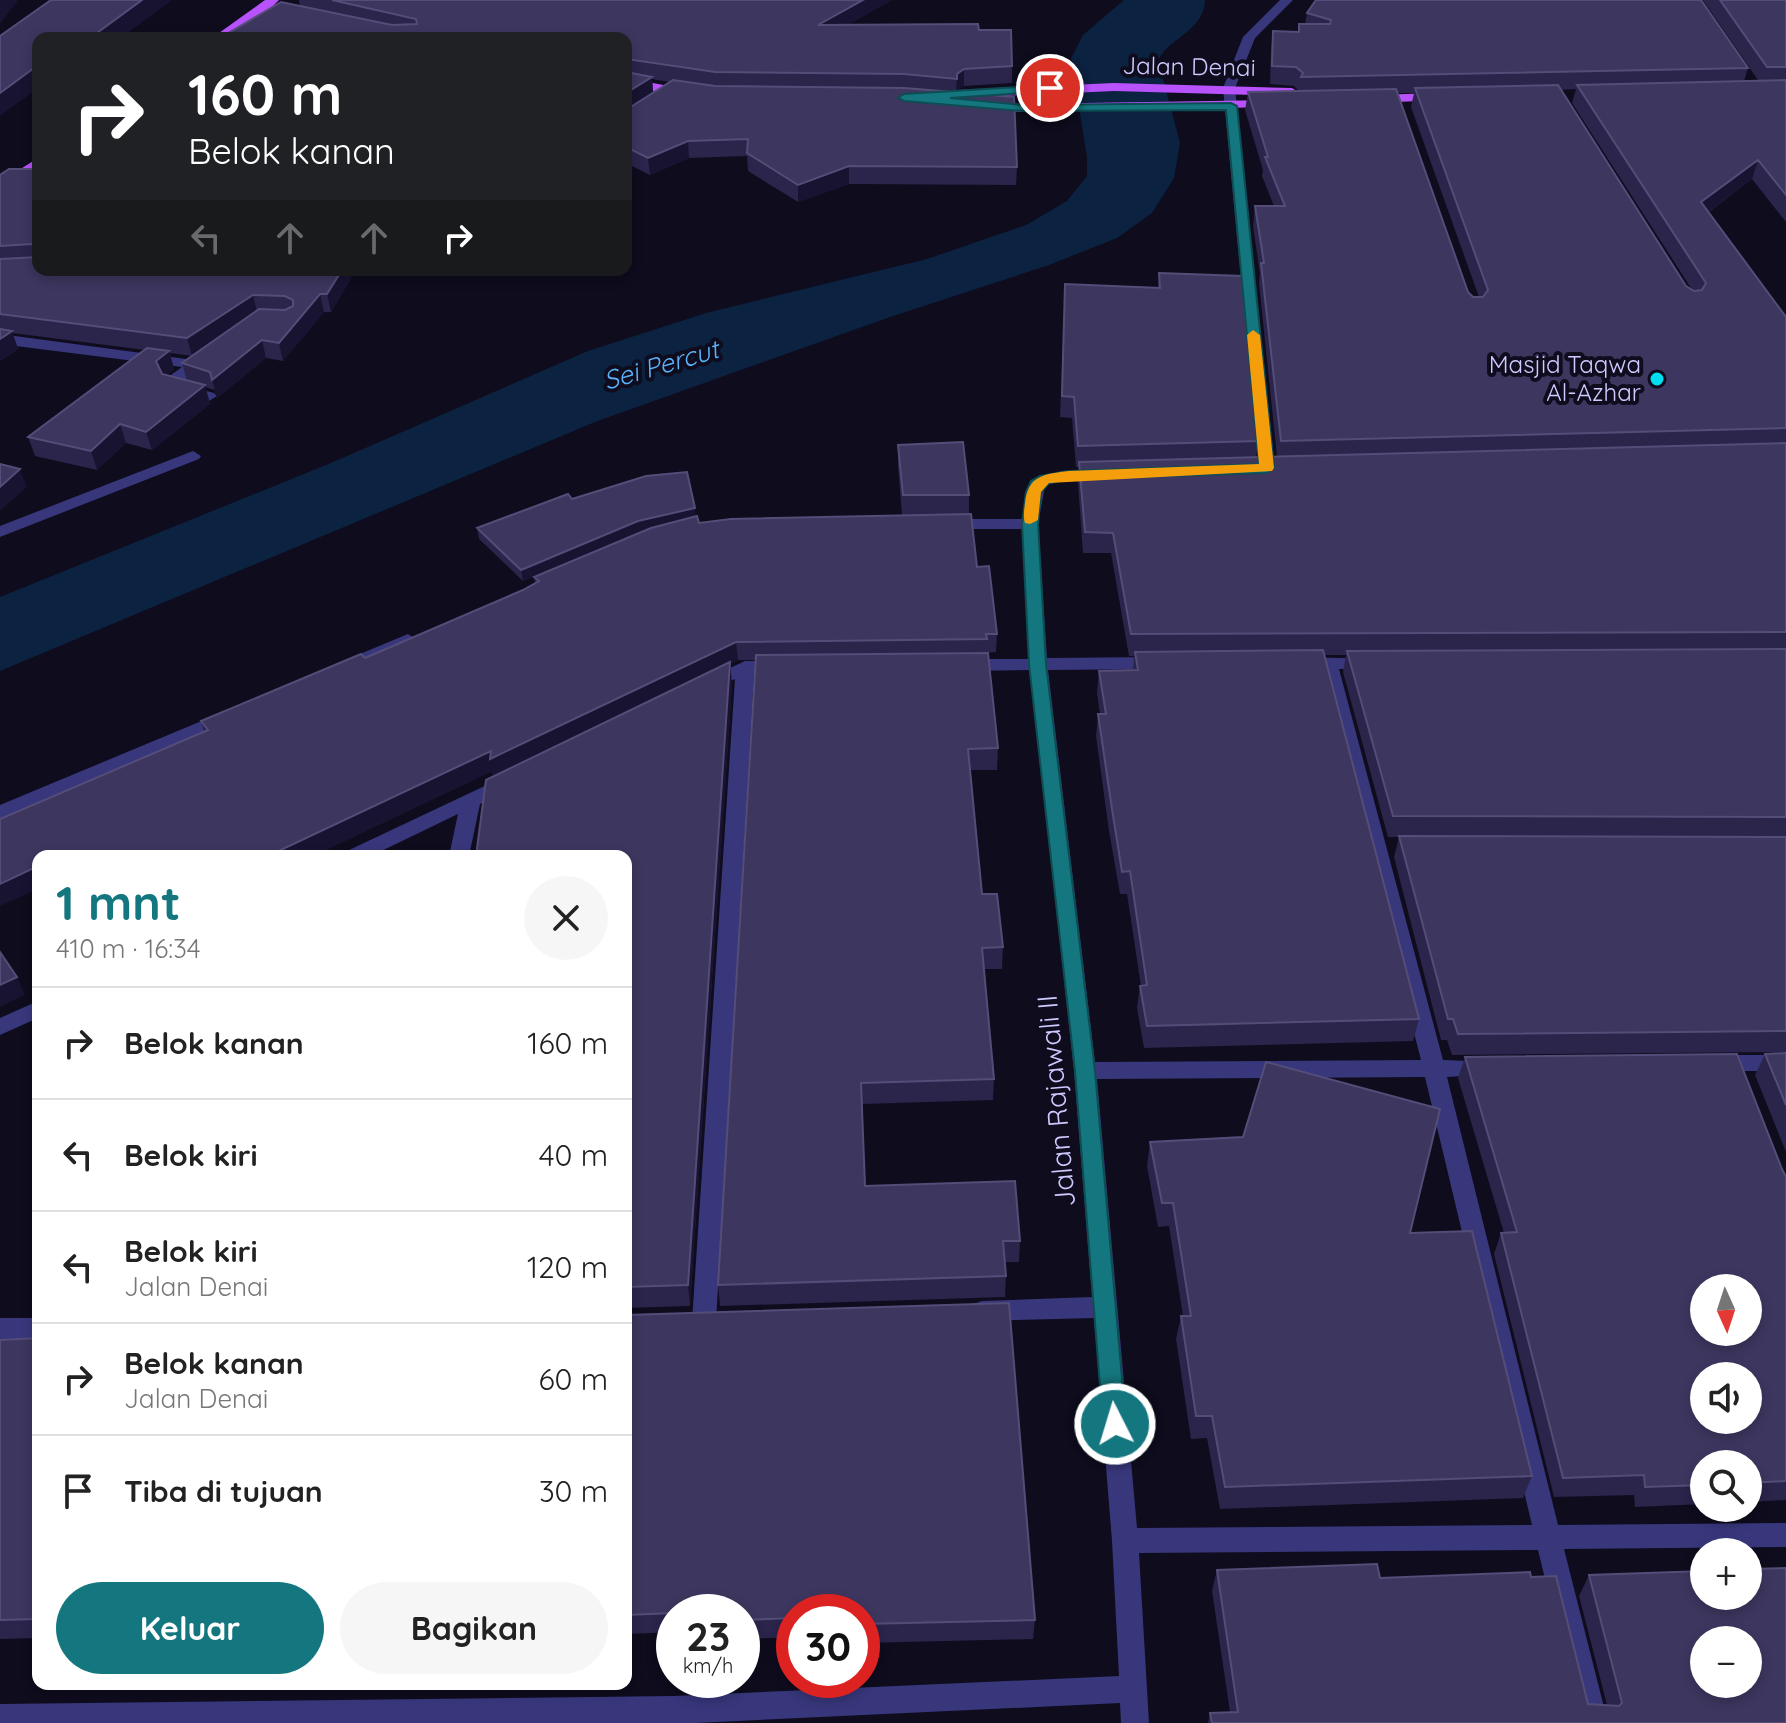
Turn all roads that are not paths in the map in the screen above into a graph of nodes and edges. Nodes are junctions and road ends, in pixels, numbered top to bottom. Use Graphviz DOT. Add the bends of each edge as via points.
graph roads {
  1 [pos="1287,0"];
  2 [pos="268,4"];
  3 [pos="308,17"];
  4 [pos="227,32"];
  5 [pos="632,83"];
  6 [pos="1229,88"];
  7 [pos="671,91"];
  8 [pos="695,95"];
  9 [pos="1462,97"];
  10 [pos="1363,98"];
  11 [pos="649,105"];
  12 [pos="1231,106"];
  13 [pos="32,166"];
  14 [pos="0,188"];
  15 [pos="0,339"];
  16 [pos="209,396"];
  17 [pos="193,456"];
  18 [pos="1267,468"];
  19 [pos="1130,473"];
  20 [pos="934,524"];
  21 [pos="1030,524"];
  22 [pos="0,532"];
  23 [pos="426,632"];
  24 [pos="1175,663"];
  25 [pos="1282,663"];
  26 [pos="1328,663"];
  27 [pos="1391,663"];
  28 [pos="1038,664"];
  29 [pos="945,665"];
  30 [pos="745,667"];
  31 [pos="806,667"];
  32 [pos="323,676"];
  33 [pos="687,695"];
  34 [pos="250,707"];
  35 [pos="529,772"];
  36 [pos="471,799"];
  37 [pos="0,813"];
  38 [pos="366,850"];
  39 [pos="460,850"];
  40 [pos="32,1012"];
  41 [pos="0,1027"];
  42 [pos="1737,1063"];
  43 [pos="1786,1063"];
  44 [pos="1690,1064"];
  45 [pos="1516,1067"];
  46 [pos="1437,1069"];
  47 [pos="1085,1071"];
  48 [pos="1748,1091"];
  49 [pos="1105,1307"];
  50 [pos="951,1312"];
  51 [pos="735,1320"];
  52 [pos="679,1321"];
  53 [pos="704,1321"];
  54 [pos="0,1329"];
  55 [pos="32,1329"];
  56 [pos="1786,1535"];
  57 [pos="1547,1537"];
  58 [pos="1125,1541"];
  59 [pos="1131,1689"];
  60 [pos="674,1716"];
  61 [pos="0,1718"];
  62 [pos="306,1718"];
  63 [pos="1135,1723"];
  64 [pos="1594,1723"];
  1 -- 6 [label="street" via="1249,37"];
  2 -- 3 [label="main road"];
  2 -- 4 [label="main road"];
  5 -- 7 [label="main road"];
  6 -- 12 [label="street"];
  6 -- 12 [label="main road, Jalan Denai" via="1304,98"];
  6 -- 12 [label="main road, Jalan Denai" via="1020,89 919,98 1022,108"];
  7 -- 8 [label="main road"];
  7 -- 11 [label="street"];
  9 -- 10 [label="main road" via="1401,105"];
  12 -- 18 [label="street"];
  13 -- 14 [label="main road"];
  15 -- 16 [label="street" via="200,362 171,384"];
  17 -- 22 [label="street"];
  19 -- 21 [label="street, Jalan Rajawali II" via="1045,479 1033,492"];
  20 -- 21 [label="street"];
  21 -- 28 [label="street, Jalan Rajawali II"];
  23 -- 32 [label="street"];
  24 -- 28 [label="street"];
  25 -- 26 [label="street"];
  26 -- 27 [label="street"];
  26 -- 46 [label="street" via="1388,847"];
  28 -- 29 [label="street"];
  28 -- 47 [label="street, Jalan Rajawali II"];
  30 -- 31 [label="street"];
  30 -- 33 [label="street"];
  30 -- 53 [label="street"];
  34 -- 37 [label="street"];
  35 -- 36 [label="street"];
  36 -- 38 [label="street"];
  36 -- 39 [label="street"];
  40 -- 41 [label="street"];
  42 -- 43 [label="street"];
  42 -- 44 [label="street"];
  42 -- 48 [label="street"];
  45 -- 46 [label="street"];
  46 -- 47 [label="street"];
  46 -- 57 [label="street"];
  47 -- 49 [label="street, Jalan Rajawali II"];
  49 -- 50 [label="street"];
  49 -- 58 [label="street, Jalan Rajawali II"];
  51 -- 53 [label="street"];
  52 -- 53 [label="street"];
  54 -- 55 [label="street"];
  56 -- 57 [label="street"];
  57 -- 58 [label="street"];
  57 -- 64 [label="street"];
  58 -- 59 [label="street, Jalan Rajawali II"];
  59 -- 60 [label="street"];
  59 -- 63 [label="street, Jalan Rajawali II"];
  60 -- 62 [label="street"];
  61 -- 62 [label="street"];
}
